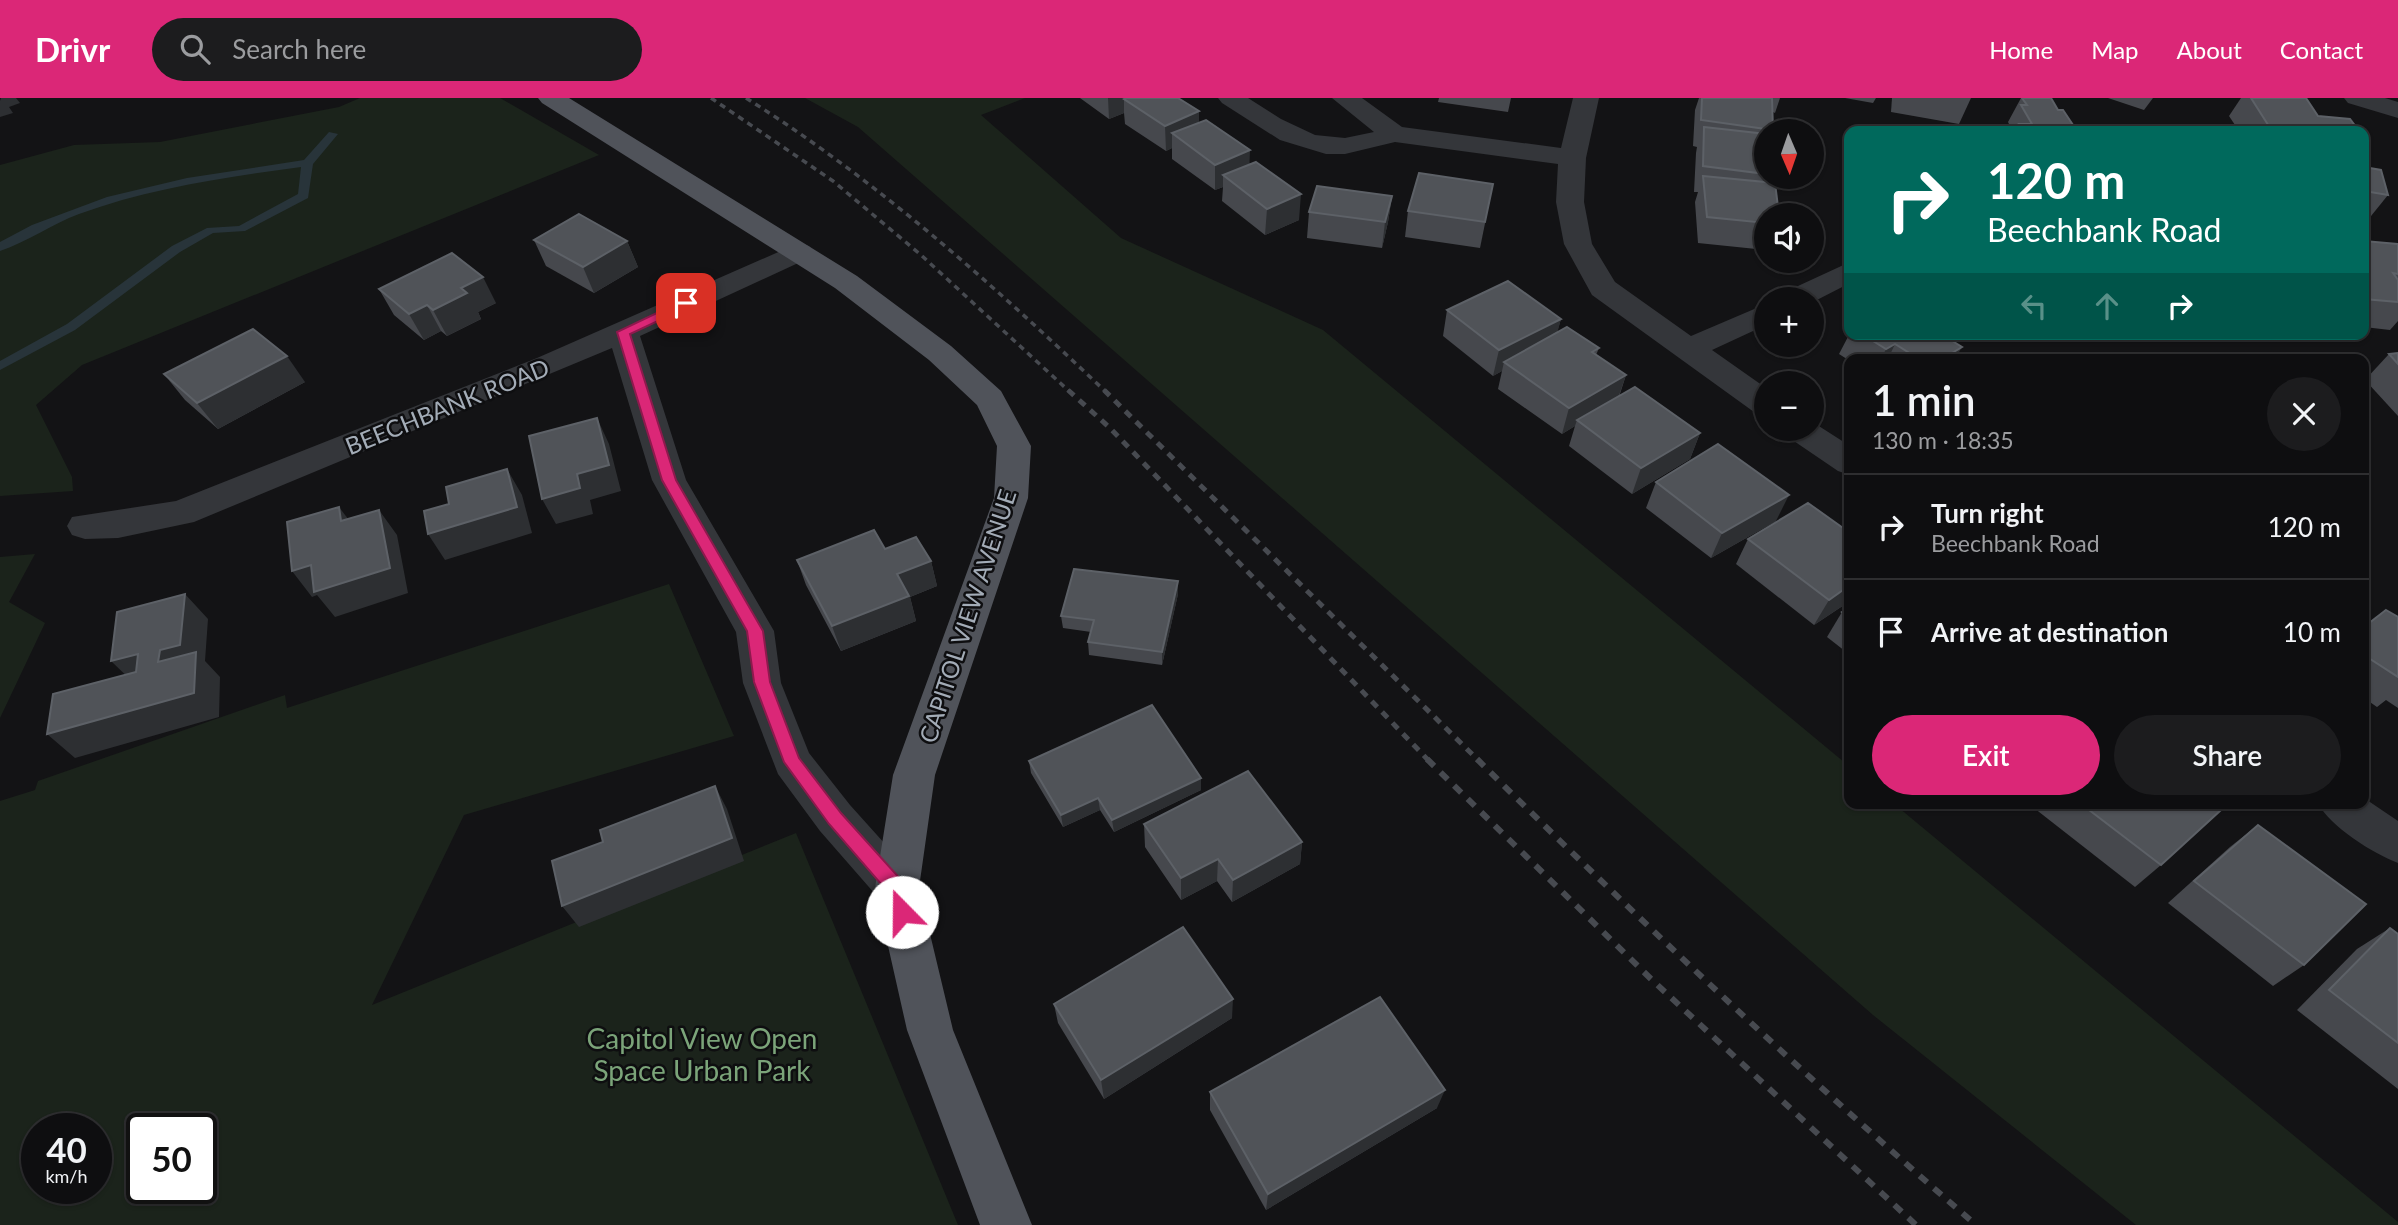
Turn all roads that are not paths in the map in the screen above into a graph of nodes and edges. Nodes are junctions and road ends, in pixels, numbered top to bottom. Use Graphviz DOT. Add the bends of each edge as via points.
graph roads {
  1 [pos="551,98"];
  2 [pos="1231,98"];
  3 [pos="1345,98"];
  4 [pos="1586,98"];
  5 [pos="2357,98"];
  6 [pos="2398,110"];
  7 [pos="1394,134"];
  8 [pos="1572,158"];
  9 [pos="799,252"];
  10 [pos="1844,274"];
  11 [pos="1819,287"];
  12 [pos="1754,319"];
  13 [pos="623,332"];
  14 [pos="1688,349"];
  15 [pos="1754,396"];
  16 [pos="1818,441"];
  17 [pos="1844,459"];
  18 [pos="85,526"];
  19 [pos="2347,809"];
  20 [pos="2398,845"];
  21 [pos="897,888"];
  22 [pos="1006,1225"];
  1 -- 9 [label="main road, CAPITOL VIEW AVENUE"];
  2 -- 7 [label="street" via="1302,142 1323,148 1345,148"];
  3 -- 7 [label="street"];
  4 -- 8 [label="street"];
  5 -- 6 [label="street"];
  7 -- 8 [label="street"];
  8 -- 14 [label="street" via="1570,202 1577,244 1603,288"];
  9 -- 13 [label="street, BEECHBANK ROAD"];
  9 -- 21 [label="main road, CAPITOL VIEW AVENUE" via="940,353 989,399 1014,446 1011,498 914,775"];
  10 -- 11 [label="street"];
  12 -- 14 [label="street"];
  13 -- 18 [label="street, BEECHBANK ROAD" via="182,513"];
  13 -- 21 [label="street" via="669,480 755,631 762,682 792,762"];
  14 -- 15 [label="street"];
  16 -- 17 [label="street"];
  19 -- 20 [label="street"];
  21 -- 22 [label="main road, CAPITOL VIEW AVENUE" via="930,1030"];
}
